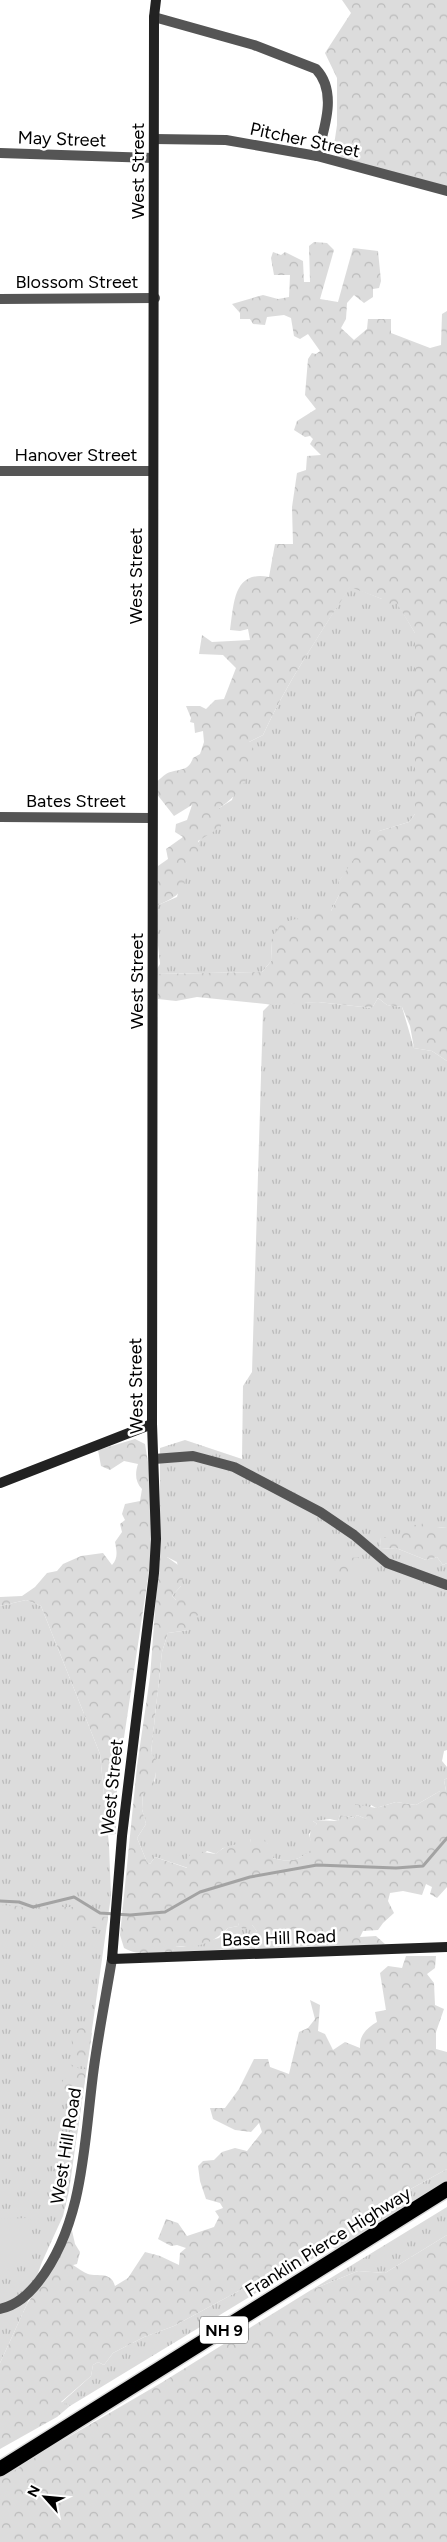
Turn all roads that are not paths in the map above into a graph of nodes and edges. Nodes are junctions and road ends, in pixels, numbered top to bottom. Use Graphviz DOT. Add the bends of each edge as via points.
graph roads {
  1 [pos="156,0"];
  2 [pos="154,17"];
  3 [pos="154,139"];
  4 [pos="0,153"];
  5 [pos="317,156"];
  6 [pos="153,158"];
  7 [pos="447,191"];
  8 [pos="155,298"];
  9 [pos="0,299"];
  10 [pos="0,471"];
  11 [pos="152,471"];
  12 [pos="0,817"];
  13 [pos="152,818"];
  14 [pos="152,1424"];
  15 [pos="154,1459"];
  16 [pos="0,1483"];
  17 [pos="447,1585"];
  18 [pos="447,1947"];
  19 [pos="112,1959"];
  20 [pos="447,2190"];
  21 [pos="0,2309"];
  22 [pos="0,2469"];
  1 -- 2 [label="street, West Street"];
  2 -- 3 [label="street, West Street"];
  2 -- 5 [label="street" via="254,45 316,69 323,76 328,105"];
  3 -- 5 [label="street, Pitcher Street" via="226,140"];
  3 -- 6 [label="street, West Street"];
  4 -- 6 [label="street, May Street"];
  5 -- 7 [label="street, Pitcher Street"];
  6 -- 8 [label="street, West Street"];
  8 -- 9 [label="street, Blossom Street"];
  8 -- 11 [label="street, West Street"];
  10 -- 11 [label="street, Hanover Street"];
  11 -- 13 [label="street, West Street"];
  12 -- 13 [label="street, Bates Street"];
  13 -- 14 [label="street, West Street"];
  14 -- 15 [label="street, West Street"];
  14 -- 16 [label="street"];
  15 -- 17 [label="street" via="193,1456 234,1467 320,1512 388,1563"];
  15 -- 19 [label="street, West Street" via="154,1573 122,1836"];
  18 -- 19 [label="street, Base Hill Road"];
  19 -- 21 [label="street, West Hill Road" via="79,2184 70,2221 58,2251 33,2288 22,2300"];
  20 -- 22 [label="highway, Franklin Pierce Highway / NH 9"];
}
